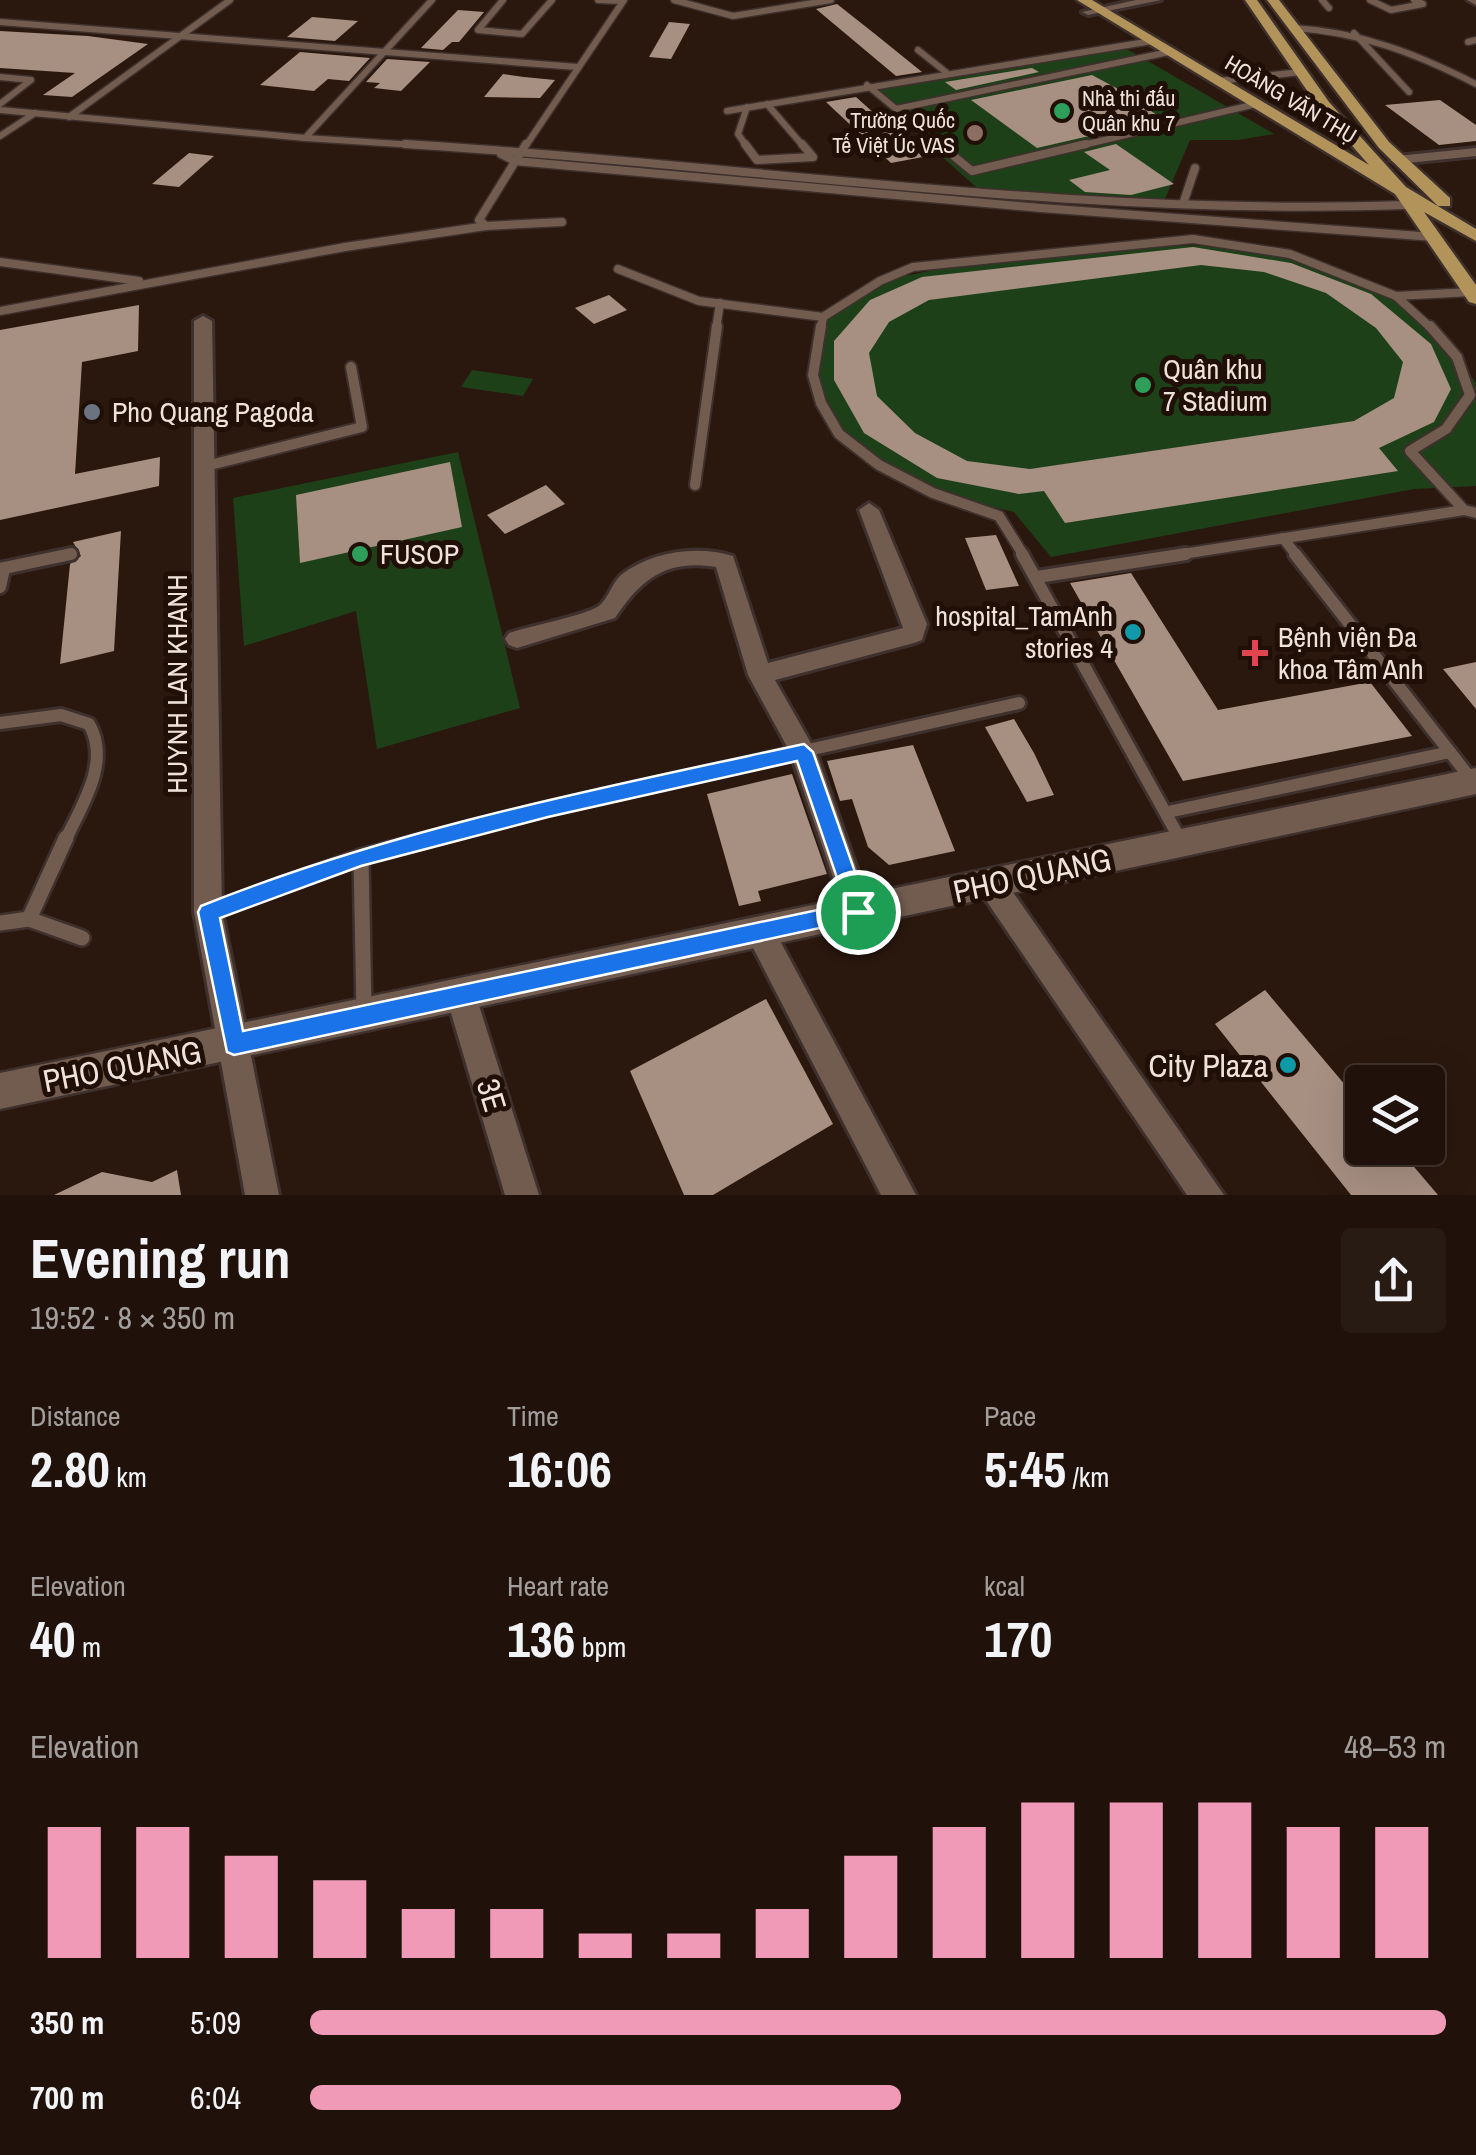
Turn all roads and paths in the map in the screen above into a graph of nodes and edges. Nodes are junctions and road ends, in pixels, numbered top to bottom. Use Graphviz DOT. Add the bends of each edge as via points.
graph roads {
  1 [pos="230,0"];
  2 [pos="432,0"];
  3 [pos="503,0"];
  4 [pos="552,0"];
  5 [pos="598,0"];
  6 [pos="674,0"];
  7 [pos="831,0"];
  8 [pos="1068,0"];
  9 [pos="1155,0"];
  10 [pos="1252,0"];
  11 [pos="1273,0"];
  12 [pos="1322,0"];
  13 [pos="1370,0"];
  14 [pos="1414,0"];
  15 [pos="624,1"];
  16 [pos="1090,8"];
  17 [pos="1329,8"];
  18 [pos="0,22"];
  19 [pos="1270,26"];
  20 [pos="1294,28"];
  21 [pos="1354,32"];
  22 [pos="181,36"];
  23 [pos="1155,48"];
  24 [pos="918,50"];
  25 [pos="381,52"];
  26 [pos="577,68"];
  27 [pos="1301,72"];
  28 [pos="946,73"];
  29 [pos="0,77"];
  30 [pos="1218,81"];
  31 [pos="1476,84"];
  32 [pos="868,85"];
  33 [pos="1409,92"];
  34 [pos="768,104"];
  35 [pos="0,107"];
  36 [pos="747,107"];
  37 [pos="1256,107"];
  38 [pos="896,109"];
  39 [pos="727,111"];
  40 [pos="1315,112"];
  41 [pos="35,114"];
  42 [pos="68,116"];
  43 [pos="0,136"];
  44 [pos="305,138"];
  45 [pos="521,150"];
  46 [pos="497,152"];
  47 [pos="1476,152"];
  48 [pos="514,160"];
  49 [pos="1397,160"];
  50 [pos="1195,168"];
  51 [pos="1406,203"];
  52 [pos="1183,204"];
  53 [pos="562,222"];
  54 [pos="486,226"];
  55 [pos="1476,226"];
  56 [pos="1476,236"];
  57 [pos="1434,237"];
  58 [pos="0,262"];
  59 [pos="618,269"];
  60 [pos="153,283"];
  61 [pos="1474,295"];
  62 [pos="1396,296"];
  63 [pos="720,303"];
  64 [pos="0,310"];
  65 [pos="823,317"];
  66 [pos="204,321"];
  67 [pos="352,368"];
  68 [pos="206,466"];
  69 [pos="696,486"];
  70 [pos="869,510"];
  71 [pos="1470,512"];
  72 [pos="1283,538"];
  73 [pos="71,554"];
  74 [pos="2,569"];
  75 [pos="1038,577"];
  76 [pos="0,587"];
  77 [pos="518,639"];
  78 [pos="760,675"];
  79 [pos="1019,704"];
  80 [pos="0,723"];
  81 [pos="804,752"];
  82 [pos="1450,752"];
  83 [pos="1475,781"];
  84 [pos="1168,812"];
  85 [pos="1182,843"];
  86 [pos="361,857"];
  87 [pos="991,884"];
  88 [pos="208,912"];
  89 [pos="858,912"];
  90 [pos="29,919"];
  91 [pos="0,922"];
  92 [pos="760,932"];
  93 [pos="82,938"];
  94 [pos="461,996"];
  95 [pos="364,1016"];
  96 [pos="234,1044"];
  97 [pos="0,1091"];
  98 [pos="262,1195"];
  99 [pos="522,1195"];
  100 [pos="899,1195"];
  101 [pos="1207,1195"];
  1 -- 22 [label="lane"];
  2 -- 25 [label="lane"];
  3 -- 4 [label="lane" via="478,30 522,34"];
  5 -- 15 [label="lane"];
  6 -- 7 [label="lane" via="733,16"];
  8 -- 16 [label="main road, HOÀNG VĂN THỤ"];
  9 -- 16 [label="street"];
  10 -- 19 [label="main road"];
  11 -- 20 [label="main road"];
  12 -- 17 [label="lane"];
  13 -- 14 [label="lane" via="1391,10 1422,4"];
  15 -- 26 [label="lane"];
  16 -- 23 [label="main road, HOÀNG VĂN THỤ"];
  18 -- 22 [label="lane"];
  19 -- 20 [label="main road"];
  19 -- 27 [label="main road"];
  20 -- 21 [label="lane"];
  20 -- 49 [label="main road"];
  21 -- 31 [label="lane" via="1394,43"];
  21 -- 33 [label="lane"];
  22 -- 25 [label="lane"];
  22 -- 42 [label="lane"];
  23 -- 28 [label="lane"];
  23 -- 30 [label="main road, HOÀNG VĂN THỤ"];
  23 -- 37 [label="main road, HOÀNG VĂN THỤ"];
  23 -- 38 [label="lane"];
  24 -- 28 [label="lane"];
  25 -- 26 [label="lane"];
  25 -- 44 [label="lane"];
  26 -- 45 [label="lane"];
  27 -- 30 [label="lane"];
  27 -- 40 [label="main road"];
  28 -- 32 [label="lane"];
  29 -- 35 [label="lane" via="32,80"];
  30 -- 37 [label="main road, HOÀNG VĂN THỤ"];
  32 -- 34 [label="lane"];
  32 -- 38 [label="lane"];
  34 -- 36 [label="lane"];
  34 -- 36 [label="lane" via="812,156 758,160 738,134"];
  35 -- 41 [label="lane"];
  36 -- 39 [label="lane"];
  37 -- 38 [label="lane" via="972,171"];
  37 -- 40 [label="main road"];
  37 -- 51 [label="main road, HOÀNG VĂN THỤ"];
  40 -- 51 [label="main road"];
  41 -- 42 [label="lane"];
  41 -- 43 [label="lane"];
  42 -- 44 [label="lane"];
  44 -- 46 [label="lane"];
  45 -- 46 [label="lane"];
  45 -- 48 [label="lane"];
  45 -- 52 [label="lane" via="962,192"];
  46 -- 48 [label="lane"];
  47 -- 49 [label="street"];
  48 -- 54 [label="lane" via="480,216"];
  48 -- 57 [label="lane"];
  49 -- 55 [label="main road"];
  50 -- 52 [label="lane"];
  51 -- 52 [label="lane" via="1330,209"];
  51 -- 56 [label="main road, HOÀNG VĂN THỤ"];
  51 -- 57 [label="main road"];
  53 -- 54 [label="lane"];
  54 -- 60 [label="lane"];
  57 -- 61 [label="main road"];
  58 -- 60 [label="lane"];
  59 -- 63 [label="lane"];
  60 -- 64 [label="lane"];
  61 -- 62 [label="lane"];
  62 -- 65 [label="lane" via="1334,269 1252,246 1193,239 913,267"];
  62 -- 71 [label="lane" via="1457,357 1470,395 1444,435 1410,450"];
  63 -- 65 [label="lane"];
  63 -- 69 [label="lane"];
  65 -- 75 [label="lane" via="813,375 839,434 933,494 999,516"];
  66 -- 68 [label="street, HUYNH LAN KHANH"];
  67 -- 68 [label="lane" via="362,427"];
  68 -- 88 [label="street, HUYNH LAN KHANH"];
  70 -- 78 [label="street" via="914,634"];
  71 -- 72 [label="lane"];
  72 -- 75 [label="lane"];
  72 -- 82 [label="lane"];
  73 -- 74 [label="lane"];
  74 -- 76 [label="lane"];
  75 -- 84 [label="lane"];
  77 -- 78 [label="street" via="607,612 634,576 715,557 726,562"];
  78 -- 81 [label="street"];
  79 -- 81 [label="lane"];
  80 -- 90 [label="lane" via="71,712 87,720 98,737 92,784"];
  81 -- 86 [label="lane"];
  81 -- 89 [label="street"];
  82 -- 83 [label="lane"];
  82 -- 84 [label="lane"];
  83 -- 85 [label="main road, PHO QUANG"];
  84 -- 85 [label="lane"];
  85 -- 87 [label="main road, PHO QUANG"];
  86 -- 88 [label="lane"];
  86 -- 95 [label="lane"];
  87 -- 89 [label="main road, PHO QUANG"];
  87 -- 101 [label="street"];
  88 -- 96 [label="street, HUYNH LAN KHANH"];
  89 -- 92 [label="main road, PHO QUANG"];
  90 -- 91 [label="lane"];
  90 -- 93 [label="lane"];
  92 -- 94 [label="main road, PHO QUANG"];
  92 -- 100 [label="street"];
  94 -- 95 [label="main road, PHO QUANG"];
  94 -- 99 [label="street, 3E"];
  95 -- 96 [label="main road, PHO QUANG"];
  96 -- 97 [label="main road, PHO QUANG"];
  96 -- 98 [label="street, HUYNH LAN KHANH"];
}
